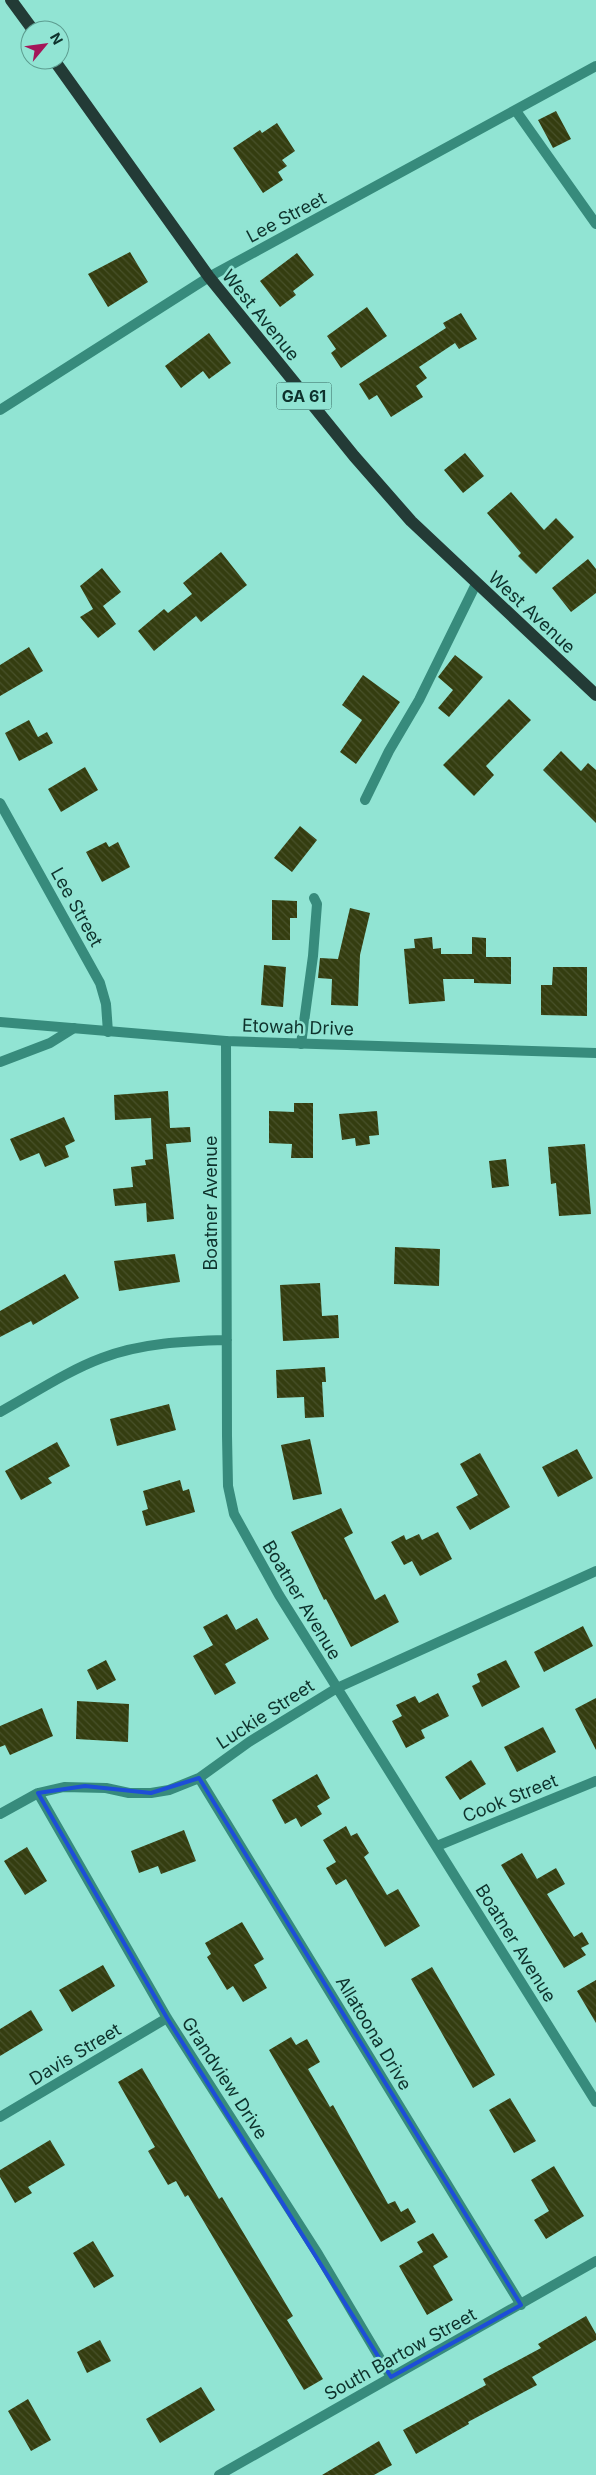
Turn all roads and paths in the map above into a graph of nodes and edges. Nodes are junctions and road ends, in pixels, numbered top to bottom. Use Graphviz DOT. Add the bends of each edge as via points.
graph roads {
  1 [pos="12,0"];
  2 [pos="26,20"];
  3 [pos="596,66"];
  4 [pos="61,70"];
  5 [pos="516,111"];
  6 [pos="596,224"];
  7 [pos="208,277"];
  8 [pos="0,410"];
  9 [pos="476,584"];
  10 [pos="596,695"];
  11 [pos="365,800"];
  12 [pos="0,803"];
  13 [pos="314,898"];
  14 [pos="0,1022"];
  15 [pos="74,1028"];
  16 [pos="108,1032"];
  17 [pos="226,1041"];
  18 [pos="301,1044"];
  19 [pos="596,1053"];
  20 [pos="0,1062"];
  21 [pos="227,1340"];
  22 [pos="0,1412"];
  23 [pos="596,1571"];
  24 [pos="337,1688"];
  25 [pos="199,1778"];
  26 [pos="596,1781"];
  27 [pos="38,1793"];
  28 [pos="0,1814"];
  29 [pos="437,1846"];
  30 [pos="167,2018"];
  31 [pos="596,2102"];
  32 [pos="0,2117"];
  33 [pos="596,2261"];
  34 [pos="521,2305"];
  35 [pos="391,2377"];
  36 [pos="219,2475"];
  1 -- 2 [label="main road"];
  3 -- 5 [label="street, Lee Street"];
  4 -- 7 [label="main road, West Avenue / GA 61"];
  5 -- 6 [label="street"];
  5 -- 7 [label="street, Lee Street"];
  7 -- 8 [label="street, Lee Street"];
  7 -- 9 [label="main road, West Avenue / GA 61" via="354,456 411,521"];
  9 -- 10 [label="main road, West Avenue / GA 61"];
  9 -- 11 [label="street"];
  12 -- 16 [label="street, Lee Street" via="100,983 106,1004"];
  13 -- 18 [label="street" via="317,904 313,956"];
  14 -- 15 [label="street, Etowah Drive"];
  15 -- 16 [label="street, Etowah Drive"];
  15 -- 20 [label="street" via="50,1044"];
  16 -- 17 [label="street, Etowah Drive"];
  17 -- 18 [label="street, Etowah Drive"];
  17 -- 21 [label="street, Boatner Avenue"];
  18 -- 19 [label="street, Etowah Drive"];
  21 -- 22 [label="street" via="176,1342 112,1354"];
  21 -- 24 [label="street, Boatner Avenue" via="228,1486 234,1514 279,1595"];
  23 -- 24 [label="street, Luckie Street"];
  24 -- 25 [label="street, Luckie Street" via="249,1742"];
  24 -- 29 [label="street, Boatner Avenue"];
  25 -- 27 [label="street, Luckie Street" via="169,1790 151,1793 86,1786"];
  25 -- 34 [label="street, Allatoona Drive"];
  26 -- 29 [label="street, Cook Street"];
  27 -- 28 [label="street, Luckie Street"];
  27 -- 30 [label="street, Grandview Drive"];
  29 -- 31 [label="street, Boatner Avenue"];
  30 -- 32 [label="street, Davis Street"];
  30 -- 35 [label="street, Grandview Drive" via="318,2254"];
  33 -- 34 [label="street, South Bartow Street"];
  34 -- 35 [label="street, South Bartow Street"];
  35 -- 36 [label="street, South Bartow Street"];
}
